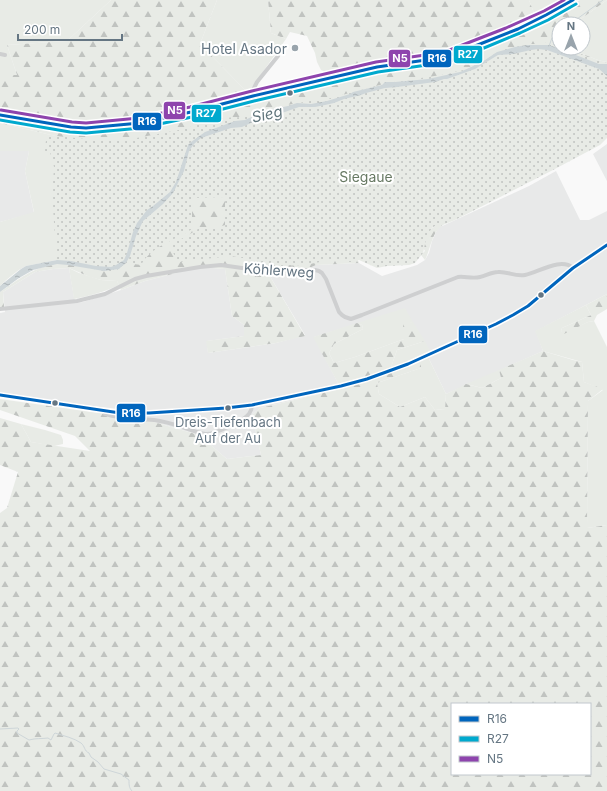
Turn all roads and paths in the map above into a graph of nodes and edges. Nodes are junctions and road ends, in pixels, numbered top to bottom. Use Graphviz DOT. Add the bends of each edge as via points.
graph roads {
  1 [pos="573,0"];
  2 [pos="278,56"];
  3 [pos="254,96"];
  4 [pos="0,115"];
  5 [pos="607,245"];
  6 [pos="573,268"];
  7 [pos="0,309"];
  8 [pos="0,394"];
  9 [pos="252,405"];
  10 [pos="104,410"];
  1 -- 3 [label="main road" via="538,20 455,54 383,66"];
  2 -- 3 [label="street" via="257,82 253,90"];
  3 -- 4 [label="main road" via="156,120 113,126 71,127"];
  5 -- 6 [label="street"];
  6 -- 7 [label="street, Köhlerweg" via="570,265 557,264 519,276 497,272 478,277 462,276 351,319 340,312 326,279 319,271 263,271 221,265 146,276 105,294 77,301"];
  6 -- 9 [label="street" via="513,315 408,364 341,386"];
  8 -- 10 [label="street"];
  9 -- 10 [label="street" via="149,413"];
  9 -- 10 [label="street" via="249,414 237,423 206,434 160,421 114,417 105,414"];
}
